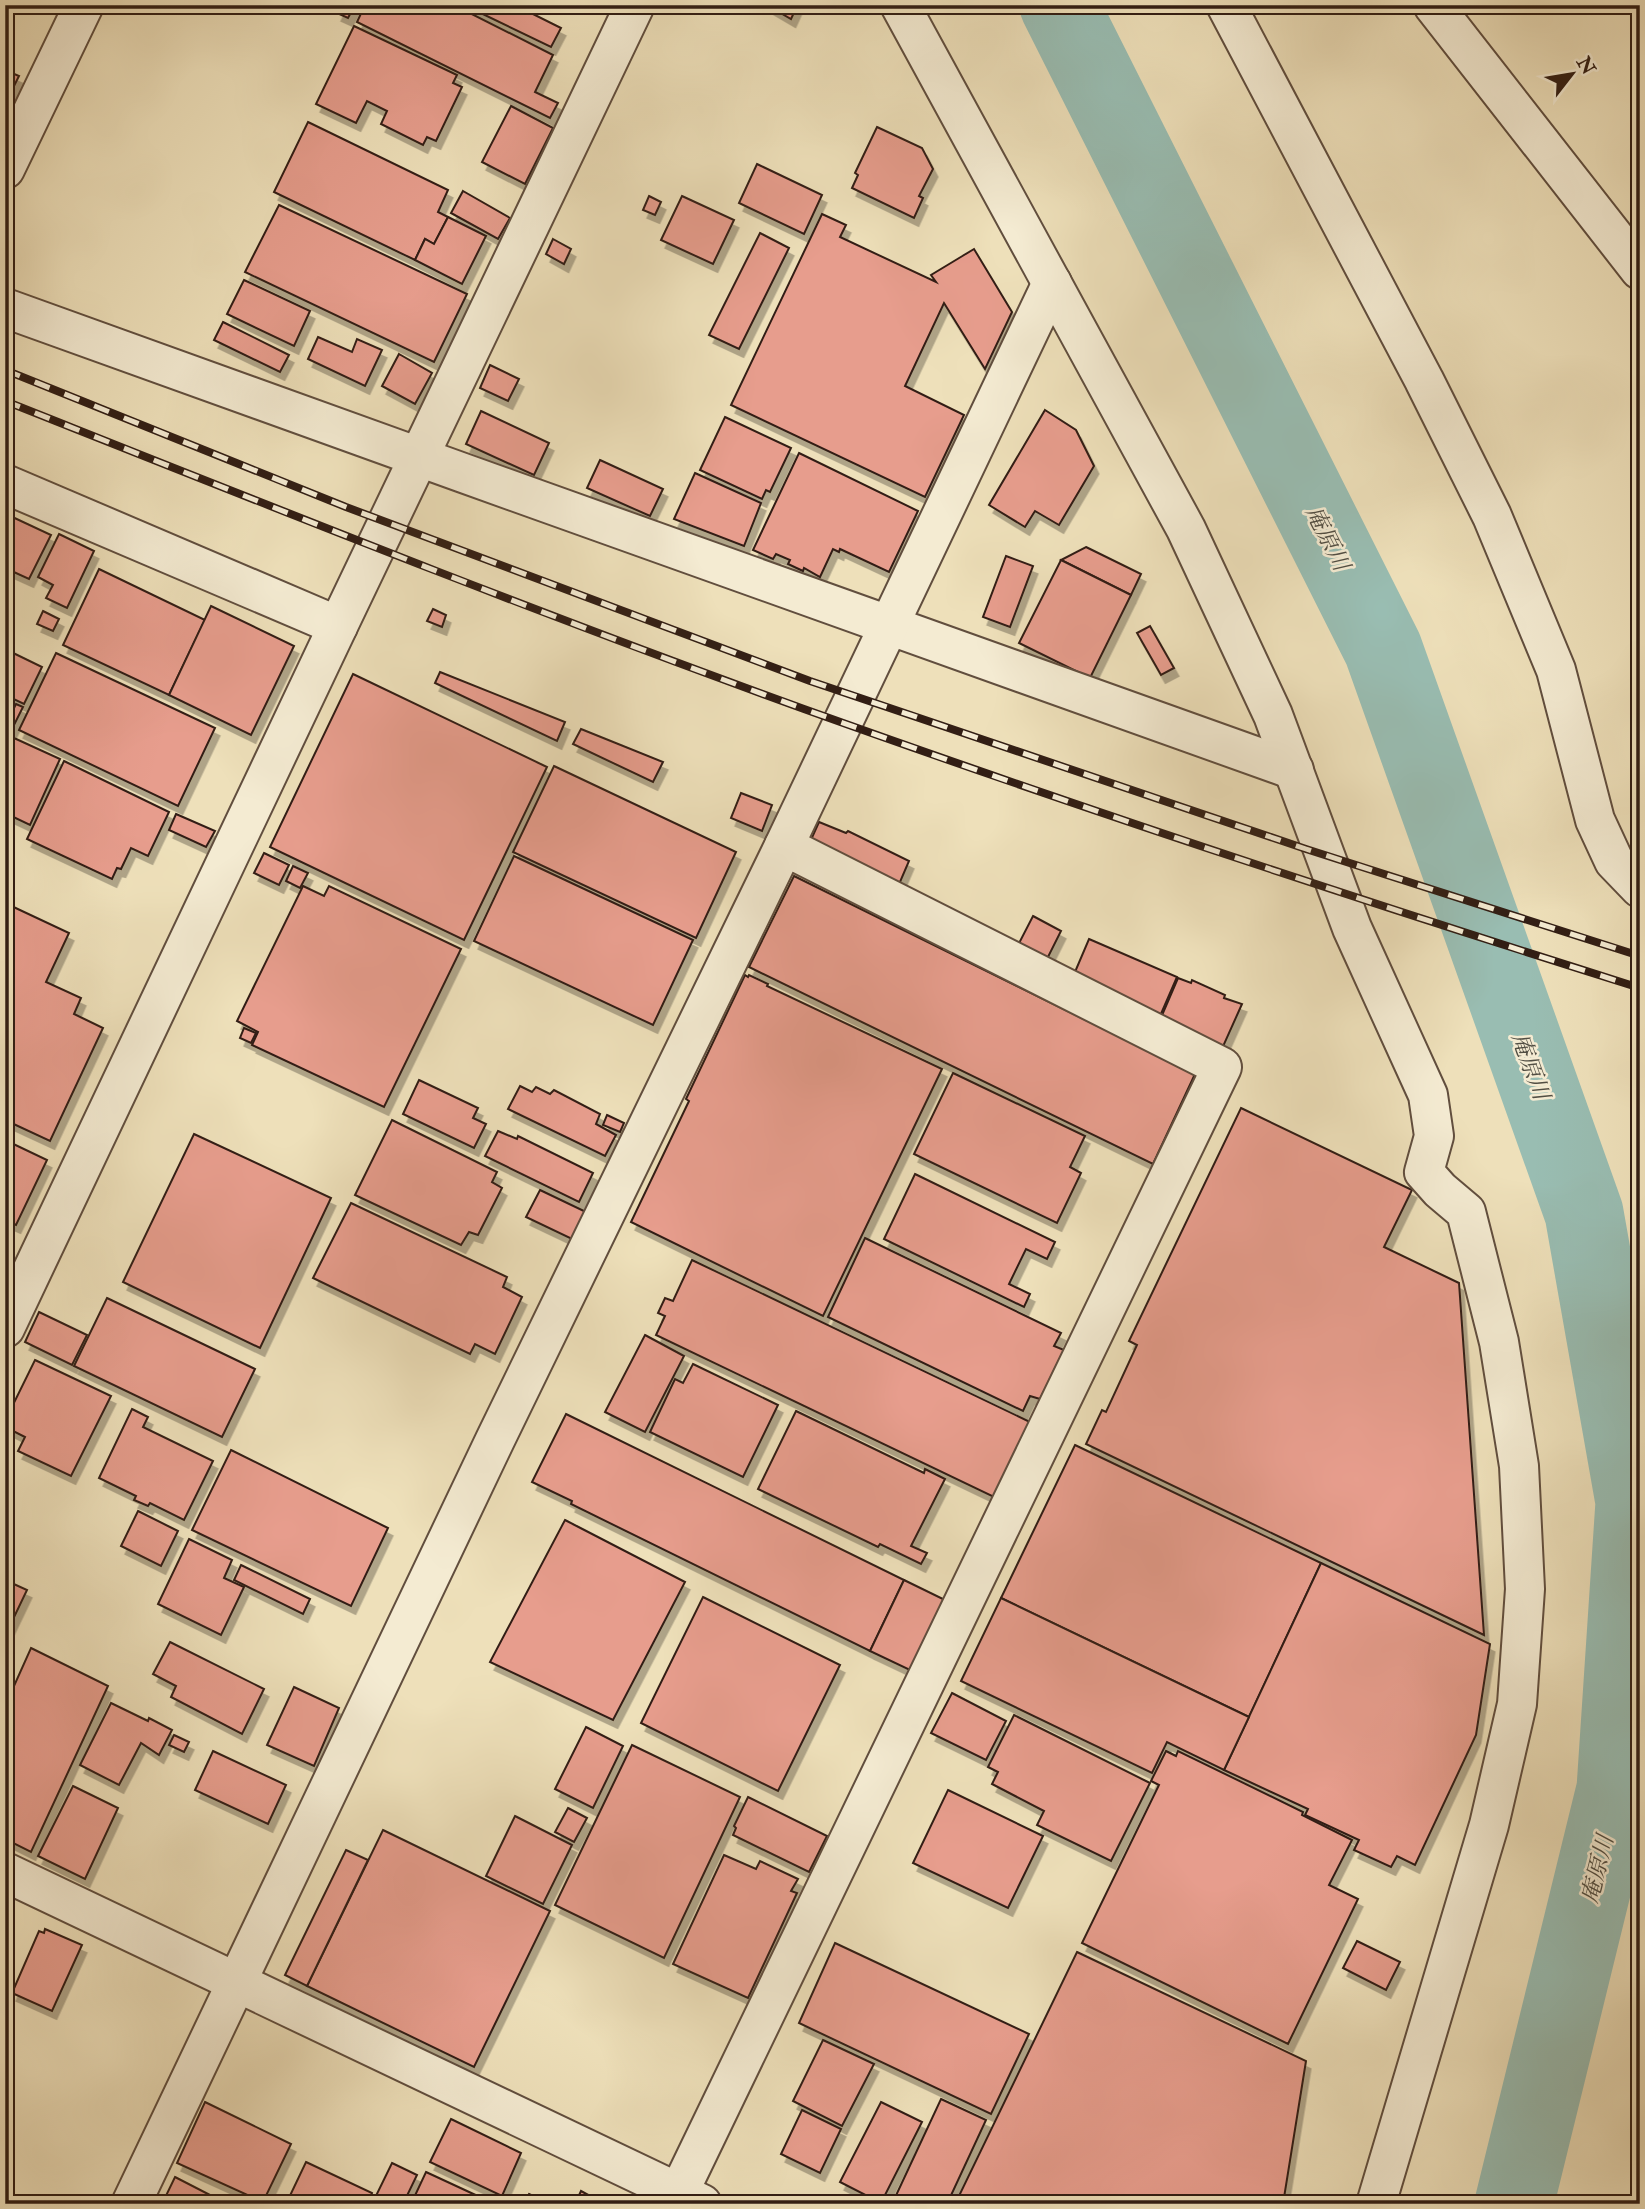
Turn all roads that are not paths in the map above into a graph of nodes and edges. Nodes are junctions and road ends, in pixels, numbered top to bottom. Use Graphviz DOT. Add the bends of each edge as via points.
graph roads {
  1 [pos="84,5"];
  2 [pos="635,5"];
  3 [pos="900,5"];
  4 [pos="1226,5"];
  5 [pos="1433,5"];
  6 [pos="5,169"];
  7 [pos="1640,270"];
  8 [pos="1052,283"];
  9 [pos="5,308"];
  10 [pos="418,458"];
  11 [pos="5,484"];
  12 [pos="890,624"];
  13 [pos="338,626"];
  14 [pos="1294,770"];
  15 [pos="784,846"];
  16 [pos="1640,888"];
  17 [pos="5,1328"];
  18 [pos="5,1872"];
  19 [pos="236,1982"];
  20 [pos="690,2198"];
  21 [pos="131,2204"];
  22 [pos="1376,2204"];
  1 -- 6 [label="street"];
  2 -- 10 [label="street"];
  3 -- 8 [label="street"];
  4 -- 16 [label="street" via="1492,516 1556,670 1595,820 1614,861"];
  5 -- 7 [label="street"];
  8 -- 12 [label="street"];
  8 -- 14 [label="street" via="1186,528"];
  9 -- 10 [label="street"];
  10 -- 12 [label="street"];
  10 -- 13 [label="street"];
  11 -- 13 [label="street"];
  12 -- 14 [label="street"];
  12 -- 15 [label="street"];
  13 -- 17 [label="street"];
  14 -- 22 [label="street" via="1352,928 1428,1095 1434,1136 1424,1172 1466,1212 1499,1342 1520,1466 1525,1588 1517,1704 1489,1825"];
  15 -- 19 [label="street"];
  15 -- 20 [label="street" via="1222,1067"];
  18 -- 19 [label="street"];
  19 -- 20 [label="street"];
  19 -- 21 [label="street"];
}
